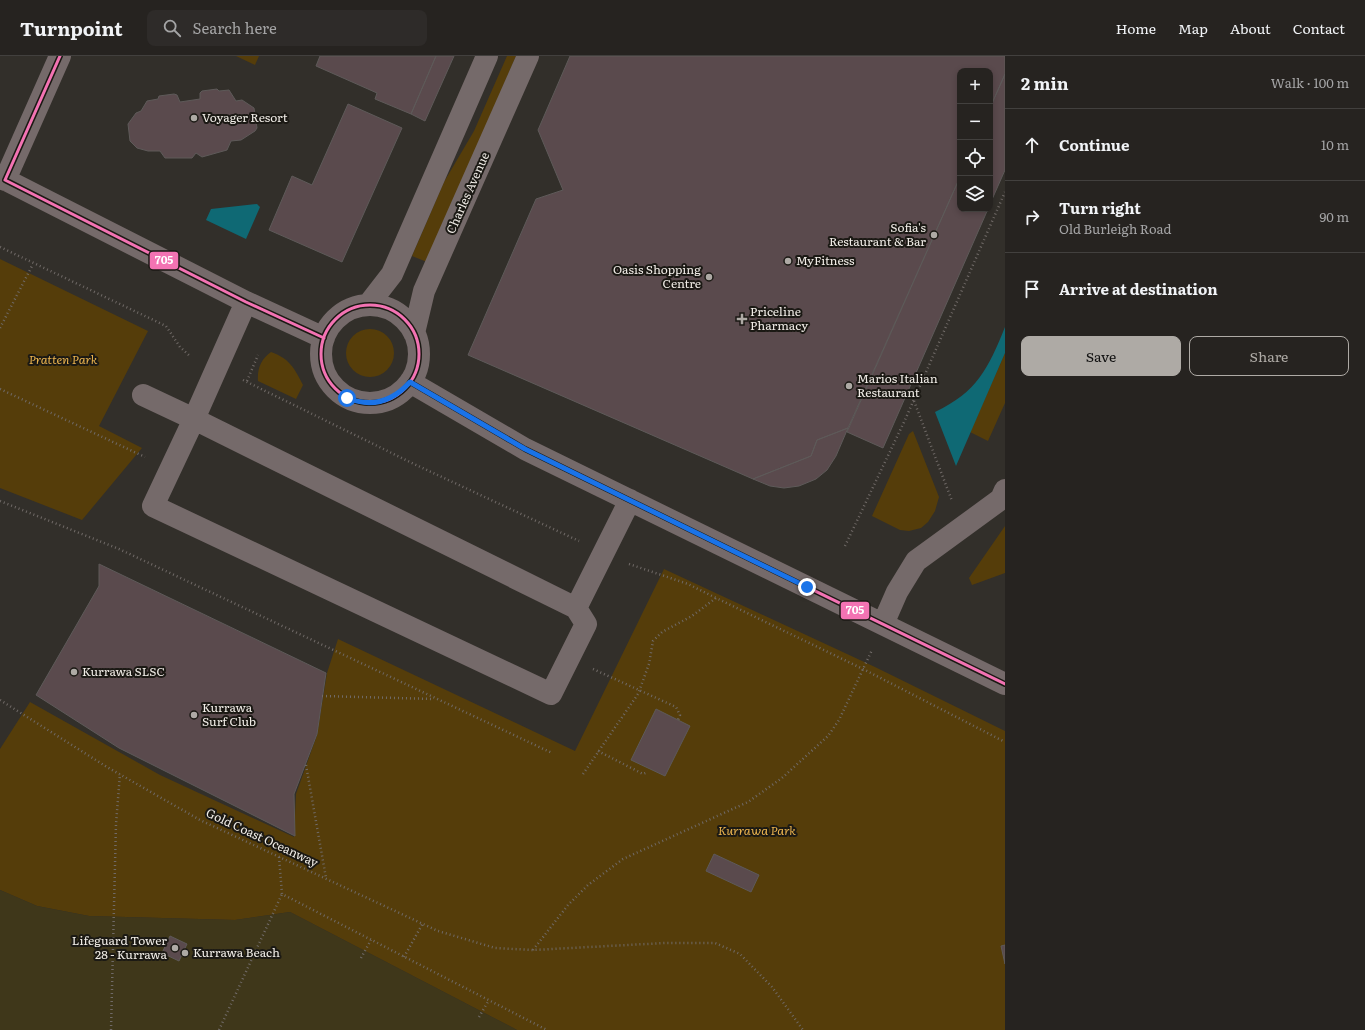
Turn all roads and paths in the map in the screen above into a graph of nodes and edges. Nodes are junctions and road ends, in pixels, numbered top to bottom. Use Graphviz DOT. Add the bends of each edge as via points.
graph roads {
  1 [pos="60,56"];
  2 [pos="487,56"];
  3 [pos="500,56"];
  4 [pos="528,56"];
  5 [pos="445,151"];
  6 [pos="3,178"];
  7 [pos="1005,192"];
  8 [pos="0,248"];
  9 [pos="33,264"];
  10 [pos="246,302"];
  11 [pos="368,305"];
  12 [pos="0,328"];
  13 [pos="414,333"];
  14 [pos="324,338"];
  15 [pos="258,355"];
  16 [pos="192,357"];
  17 [pos="241,379"];
  18 [pos="247,381"];
  19 [pos="410,382"];
  20 [pos="0,389"];
  21 [pos="143,395"];
  22 [pos="913,401"];
  23 [pos="194,419"];
  24 [pos="169,472"];
  25 [pos="1005,490"];
  26 [pos="630,500"];
  27 [pos="0,501"];
  28 [pos="962,527"];
  29 [pos="583,543"];
  30 [pos="845,546"];
  31 [pos="625,562"];
  32 [pos="716,598"];
  33 [pos="576,608"];
  34 [pos="884,624"];
  35 [pos="569,657"];
  36 [pos="863,669"];
  37 [pos="1005,684"];
  38 [pos="639,690"];
  39 [pos="322,696"];
  40 [pos="436,699"];
  41 [pos="0,700"];
  42 [pos="678,720"];
  43 [pos="1005,742"];
  44 [pos="598,752"];
  45 [pos="552,753"];
  46 [pos="306,765"];
  47 [pos="648,772"];
  48 [pos="120,774"];
  49 [pos="583,774"];
  50 [pos="279,856"];
  51 [pos="326,878"];
  52 [pos="282,894"];
  53 [pos="423,923"];
  54 [pos="372,940"];
  55 [pos="533,950"];
  56 [pos="404,957"];
  57 [pos="361,958"];
  58 [pos="489,1000"];
  59 [pos="479,1017"];
  60 [pos="111,1030"];
  61 [pos="219,1030"];
  62 [pos="548,1030"];
  63 [pos="803,1030"];
  1 -- 6 [label="street"];
  2 -- 5 [label="street"];
  3 -- 5 [label="street" via="476,111"];
  4 -- 13 [label="street, Charles Avenue" via="424,291"];
  5 -- 11 [label="street" via="392,274"];
  6 -- 10 [label="street"];
  7 -- 22 [label="path"];
  8 -- 9 [label="path"];
  9 -- 12 [label="path"];
  9 -- 16 [label="path" via="166,326 180,348"];
  10 -- 14 [label="street"];
  10 -- 23 [label="street"];
  11 -- 13 [label="street" via="395,312 406,321"];
  11 -- 14 [label="street" via="340,315"];
  13 -- 19 [label="street" via="418,358"];
  14 -- 19 [label="street" via="320,355 324,372 333,388 347,398 364,403 381,402 398,394"];
  15 -- 18 [label="path"];
  17 -- 18 [label="path"];
  18 -- 29 [label="path" via="414,464"];
  19 -- 26 [label="street" via="525,449"];
  20 -- 24 [label="path" via="155,461"];
  21 -- 23 [label="street"];
  22 -- 28 [label="path"];
  22 -- 30 [label="path"];
  23 -- 24 [label="street"];
  23 -- 33 [label="street"];
  24 -- 35 [label="street" via="153,506 551,694"];
  25 -- 28 [label="street" via="1001,499"];
  26 -- 33 [label="street"];
  26 -- 34 [label="street"];
  27 -- 40 [label="path" via="119,549"];
  28 -- 34 [label="street" via="916,561 897,592"];
  31 -- 32 [label="path" via="688,584"];
  32 -- 36 [label="path"];
  32 -- 38 [label="path" via="692,616 662,632 653,642 649,664"];
  33 -- 35 [label="street" via="586,624"];
  34 -- 36 [label="path"];
  34 -- 37 [label="street"];
  35 -- 38 [label="path"];
  36 -- 43 [label="path"];
  36 -- 55 [label="path" via="839,720 828,736 782,778 748,802 623,859 588,885 568,905"];
  38 -- 42 [label="path" via="676,707 680,715"];
  38 -- 44 [label="path"];
  39 -- 40 [label="path"];
  40 -- 45 [label="path"];
  41 -- 48 [label="path, Gold Coast Oceanway"];
  44 -- 47 [label="path" via="643,774"];
  44 -- 49 [label="path"];
  46 -- 51 [label="path"];
  48 -- 50 [label="path, Gold Coast Oceanway" via="200,820"];
  48 -- 60 [label="path" via="116,824"];
  50 -- 51 [label="path, Gold Coast Oceanway"];
  50 -- 52 [label="path"];
  51 -- 53 [label="path, Gold Coast Oceanway"];
  52 -- 54 [label="path"];
  52 -- 61 [label="path"];
  53 -- 55 [label="path, Gold Coast Oceanway" via="438,931 495,948"];
  53 -- 56 [label="path"];
  54 -- 56 [label="path"];
  54 -- 57 [label="path"];
  55 -- 63 [label="path, Gold Coast Oceanway" via="715,943 740,954 772,987"];
  56 -- 58 [label="path"];
  58 -- 59 [label="path"];
  58 -- 62 [label="path"];
}
